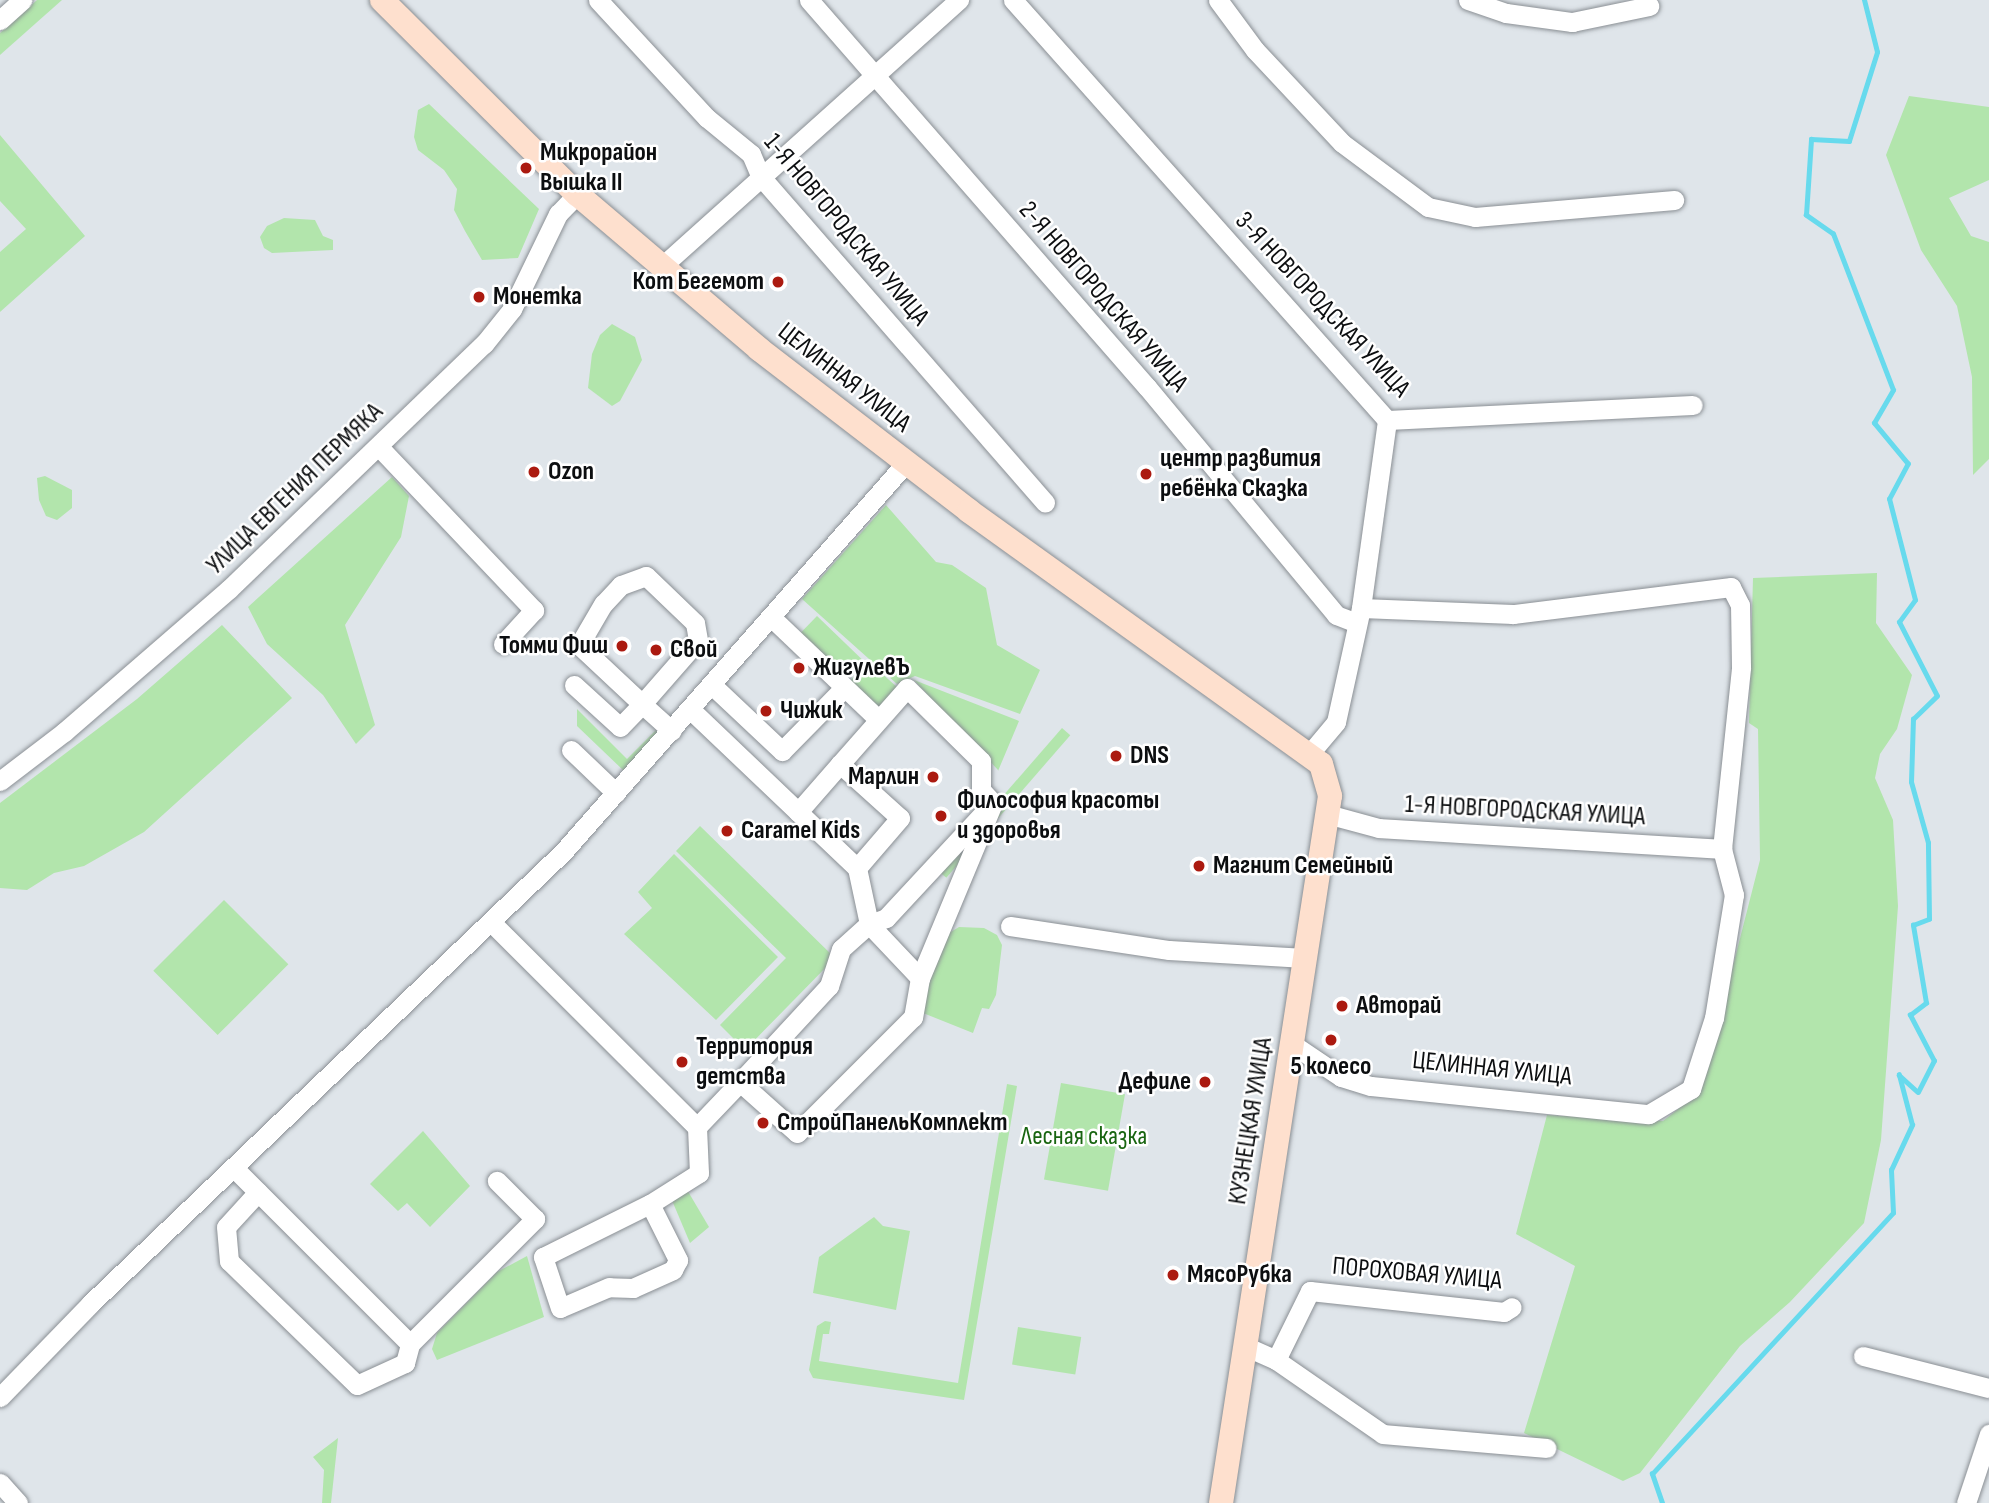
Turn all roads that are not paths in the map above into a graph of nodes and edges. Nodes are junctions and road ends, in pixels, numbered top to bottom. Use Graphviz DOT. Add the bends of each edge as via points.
graph roads {
  1 [pos="22,0"];
  2 [pos="382,0"];
  3 [pos="598,0"];
  4 [pos="809,0"];
  5 [pos="959,0"];
  6 [pos="1013,0"];
  7 [pos="1218,0"];
  8 [pos="1468,0"];
  9 [pos="1649,6"];
  10 [pos="0,20"];
  11 [pos="877,76"];
  12 [pos="761,177"];
  13 [pos="577,194"];
  14 [pos="1674,200"];
  15 [pos="660,268"];
  16 [pos="1693,405"];
  17 [pos="1387,420"];
  18 [pos="380,448"];
  19 [pos="905,464"];
  20 [pos="1045,503"];
  21 [pos="1359,616"];
  22 [pos="773,619"];
  23 [pos="503,644"];
  24 [pos="574,685"];
  25 [pos="713,686"];
  26 [pos="844,688"];
  27 [pos="642,704"];
  28 [pos="691,710"];
  29 [pos="877,718"];
  30 [pos="672,731"];
  31 [pos="571,750"];
  32 [pos="1311,752"];
  33 [pos="840,764"];
  34 [pos="0,781"];
  35 [pos="616,793"];
  36 [pos="993,803"];
  37 [pos="797,812"];
  38 [pos="1327,814"];
  39 [pos="1722,849"];
  40 [pos="857,869"];
  41 [pos="492,923"];
  42 [pos="869,924"];
  43 [pos="1010,926"];
  44 [pos="1306,958"];
  45 [pos="920,978"];
  46 [pos="1292,1044"];
  47 [pos="740,1082"];
  48 [pos="697,1126"];
  49 [pos="234,1168"];
  50 [pos="497,1181"];
  51 [pos="258,1192"];
  52 [pos="650,1204"];
  53 [pos="1512,1307"];
  54 [pos="410,1344"];
  55 [pos="1247,1347"];
  56 [pos="1863,1356"];
  57 [pos="1276,1360"];
  58 [pos="1989,1388"];
  59 [pos="0,1397"];
  60 [pos="1989,1434"];
  61 [pos="1546,1448"];
  62 [pos="0,1483"];
  63 [pos="18,1503"];
  64 [pos="1221,1503"];
  65 [pos="1966,1503"];
  1 -- 10 [label="street"];
  2 -- 13 [label="main road, ЦЕЛИННАЯ УЛИЦА"];
  3 -- 12 [label="street, 1-Я НОВГОРОДСКАЯ УЛИЦА" via="707,118 751,154"];
  4 -- 11 [label="street, 2-Я НОВГОРОДСКАЯ УЛИЦА"];
  5 -- 11 [label="street"];
  6 -- 17 [label="street, 3-Я НОВГОРОДСКАЯ УЛИЦА"];
  7 -- 14 [label="street" via="1255,50 1342,143 1428,207 1475,217"];
  8 -- 9 [label="street" via="1506,13 1572,22"];
  11 -- 12 [label="street"];
  11 -- 21 [label="street, 2-Я НОВГОРОДСКАЯ УЛИЦА" via="1147,387 1336,614"];
  12 -- 15 [label="street"];
  12 -- 20 [label="street, 1-Я НОВГОРОДСКАЯ УЛИЦА"];
  13 -- 15 [label="main road, ЦЕЛИННАЯ УЛИЦА"];
  13 -- 18 [label="street, УЛИЦА ЕВГЕНИЯ ПЕРМЯКА" via="558,214 512,309"];
  15 -- 19 [label="main road, ЦЕЛИННАЯ УЛИЦА"];
  16 -- 17 [label="street, 3-Я НОВГОРОДСКАЯ УЛИЦА"];
  17 -- 21 [label="street"];
  18 -- 23 [label="street" via="534,610"];
  18 -- 34 [label="street, УЛИЦА ЕВГЕНИЯ ПЕРМЯКА" via="220,597"];
  19 -- 22 [label="street"];
  19 -- 32 [label="main road, ЦЕЛИННАЯ УЛИЦА"];
  21 -- 32 [label="street" via="1336,722"];
  21 -- 39 [label="street" via="1513,614 1731,587 1740,605 1741,667"];
  22 -- 25 [label="street"];
  22 -- 26 [label="street"];
  24 -- 27 [label="street" via="620,727"];
  25 -- 26 [label="street" via="782,751"];
  25 -- 28 [label="street"];
  26 -- 29 [label="street"];
  27 -- 27 [label="street" via="579,645 603,604 621,585 646,576 699,631 698,640"];
  27 -- 30 [label="street"];
  28 -- 30 [label="street"];
  28 -- 37 [label="street"];
  29 -- 33 [label="street"];
  29 -- 36 [label="street" via="907,688 981,761 981,790"];
  30 -- 35 [label="street"];
  31 -- 35 [label="street"];
  32 -- 38 [label="main road, КУЗНЕЦКАЯ УЛИЦА" via="1328,778"];
  33 -- 37 [label="street"];
  33 -- 40 [label="street" via="900,818"];
  35 -- 41 [label="street"];
  36 -- 42 [label="street" via="886,918"];
  36 -- 45 [label="street"];
  37 -- 40 [label="street"];
  38 -- 39 [label="street, 1-Я НОВГОРОДСКАЯ УЛИЦА" via="1379,828"];
  38 -- 44 [label="main road, КУЗНЕЦКАЯ УЛИЦА"];
  39 -- 46 [label="street, ЦЕЛИННАЯ УЛИЦА" via="1734,895 1714,1018 1691,1089 1649,1114 1371,1086 1341,1077"];
  40 -- 42 [label="street"];
  41 -- 48 [label="street"];
  41 -- 49 [label="street"];
  42 -- 45 [label="street"];
  42 -- 47 [label="street" via="841,949 829,986"];
  43 -- 44 [label="street" via="1169,950"];
  44 -- 46 [label="main road, КУЗНЕЦКАЯ УЛИЦА"];
  45 -- 47 [label="street" via="913,1017 797,1133"];
  46 -- 55 [label="main road, КУЗНЕЦКАЯ УЛИЦА"];
  47 -- 48 [label="street"];
  48 -- 52 [label="street" via="699,1173"];
  49 -- 51 [label="street"];
  49 -- 59 [label="street" via="90,1304"];
  50 -- 54 [label="street" via="535,1219"];
  51 -- 54 [label="street"];
  51 -- 54 [label="street" via="226,1227 229,1261 357,1385 405,1363"];
  52 -- 52 [label="street" via="543,1257 560,1308 609,1287 633,1288 673,1270 678,1260"];
  53 -- 57 [label="street, ПОРОХОВАЯ УЛИЦА" via="1491,1311 1310,1292"];
  55 -- 57 [label="street"];
  55 -- 64 [label="main road, КУЗНЕЦКАЯ УЛИЦА"];
  56 -- 58 [label="street"];
  57 -- 61 [label="street" via="1383,1434"];
  60 -- 65 [label="street"];
  62 -- 63 [label="street"];
}
